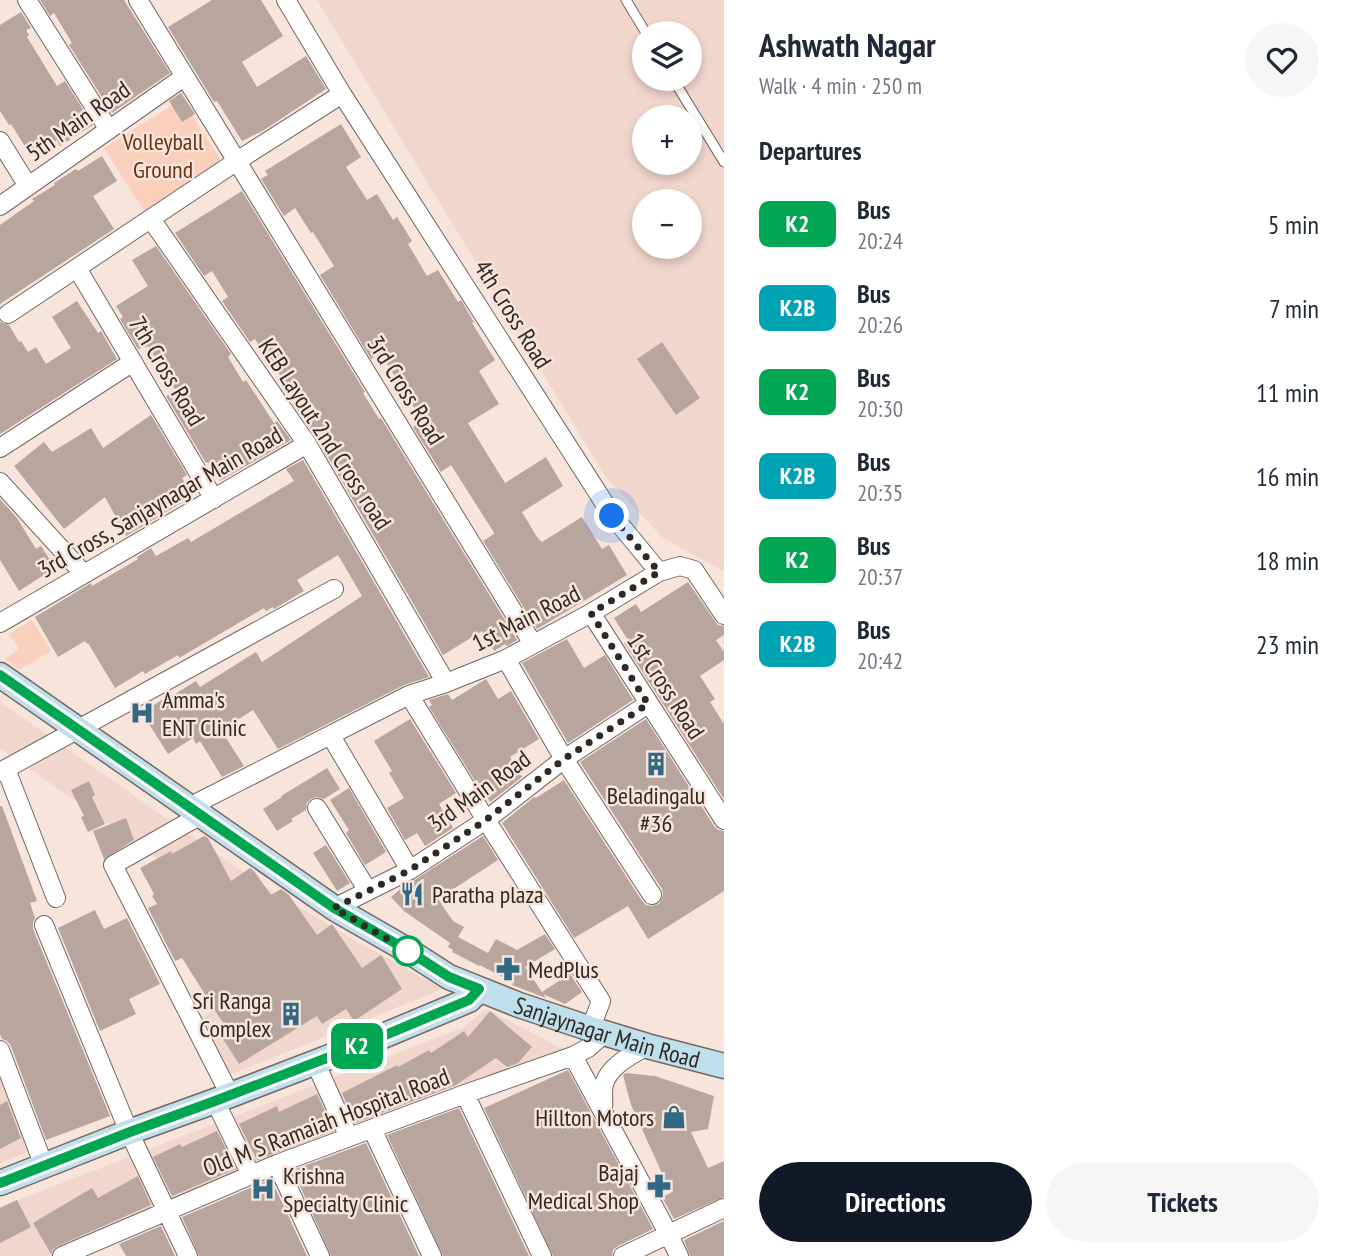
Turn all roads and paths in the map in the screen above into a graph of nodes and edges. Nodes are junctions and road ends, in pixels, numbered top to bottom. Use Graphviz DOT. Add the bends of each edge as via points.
graph roads {
  1 [pos="27,0"];
  2 [pos="138,0"];
  3 [pos="286,0"];
  4 [pos="626,0"];
  5 [pos="639,21"];
  6 [pos="184,77"];
  7 [pos="680,91"];
  8 [pos="342,94"];
  9 [pos="109,130"];
  10 [pos="0,141"];
  11 [pos="237,161"];
  12 [pos="724,162"];
  13 [pos="28,186"];
  14 [pos="0,206"];
  15 [pos="151,219"];
  16 [pos="78,268"];
  17 [pos="8,314"];
  18 [pos="134,362"];
  19 [pos="307,444"];
  20 [pos="0,448"];
  21 [pos="0,482"];
  22 [pos="214,499"];
  23 [pos="659,572"];
  24 [pos="84,574"];
  25 [pos="334,589"];
  26 [pos="591,613"];
  27 [pos="724,615"];
  28 [pos="0,623"];
  29 [pos="533,644"];
  30 [pos="506,659"];
  31 [pos="0,675"];
  32 [pos="446,683"];
  33 [pos="409,695"];
  34 [pos="648,704"];
  35 [pos="76,728"];
  36 [pos="331,736"];
  37 [pos="564,759"];
  38 [pos="3,770"];
  39 [pos="317,808"];
  40 [pos="195,811"];
  41 [pos="486,820"];
  42 [pos="724,820"];
  43 [pos="410,870"];
  44 [pos="368,891"];
  45 [pos="652,895"];
  46 [pos="56,898"];
  47 [pos="334,908"];
  48 [pos="44,926"];
  49 [pos="479,989"];
  50 [pos="597,1031"];
  51 [pos="648,1046"];
  52 [pos="1,1056"];
  53 [pos="573,1056"];
  54 [pos="314,1062"];
  55 [pos="724,1066"];
  56 [pos="465,1094"];
  57 [pos="222,1098"];
  58 [pos="603,1111"];
  59 [pos="372,1129"];
  60 [pos="130,1132"];
  61 [pos="349,1137"];
  62 [pos="277,1164"];
  63 [pos="44,1166"];
  64 [pos="251,1175"];
  65 [pos="0,1184"];
  66 [pos="724,1208"];
  67 [pos="167,1211"];
  68 [pos="669,1235"];
  69 [pos="67,1255"];
  70 [pos="188,1256"];
  71 [pos="320,1256"];
  72 [pos="432,1256"];
  73 [pos="542,1256"];
  74 [pos="623,1256"];
  75 [pos="679,1256"];
  1 -- 9 [label="street"];
  2 -- 6 [label="street, 3rd Cross Road"];
  3 -- 8 [label="street, 4th Cross Road"];
  4 -- 5 [label="lane"];
  6 -- 9 [label="street, 5th Main Road"];
  6 -- 11 [label="street, 3rd Cross Road"];
  7 -- 12 [label="lane"];
  8 -- 11 [label="street"];
  8 -- 23 [label="street, 4th Cross Road" via="612,516"];
  9 -- 13 [label="street, 5th Main Road"];
  10 -- 13 [label="street"];
  11 -- 15 [label="street"];
  11 -- 29 [label="street, 3rd Cross Road"];
  13 -- 14 [label="street, 5th Main Road"];
  15 -- 16 [label="street"];
  15 -- 19 [label="street, KEB Layout 2nd Cross road"];
  16 -- 17 [label="street"];
  16 -- 18 [label="street, 7th Cross Road"];
  18 -- 20 [label="street"];
  18 -- 22 [label="street, 7th Cross Road"];
  19 -- 22 [label="street, 3rd Cross, Sanjaynagar Main Road"];
  19 -- 32 [label="street, KEB Layout 2nd Cross road"];
  21 -- 24 [label="street"];
  22 -- 24 [label="street, 3rd Cross, Sanjaynagar Main Road"];
  23 -- 26 [label="street, 1st Main Road"];
  23 -- 27 [label="street" via="680,566 694,570"];
  24 -- 28 [label="street, 3rd Cross, Sanjaynagar Main Road"];
  25 -- 35 [label="street"];
  26 -- 29 [label="street, 1st Main Road"];
  26 -- 34 [label="street, 1st Cross Road"];
  29 -- 30 [label="street, 1st Main Road"];
  30 -- 32 [label="street, 1st Main Road"];
  30 -- 37 [label="street"];
  31 -- 35 [label="street, Sanjaynagar Main Road"];
  32 -- 33 [label="street, 1st Main Road"];
  33 -- 36 [label="street, 1st Main Road"];
  33 -- 41 [label="street"];
  34 -- 37 [label="street, 3rd Main Road"];
  34 -- 42 [label="street, 1st Cross Road"];
  35 -- 38 [label="street"];
  35 -- 40 [label="street, Sanjaynagar Main Road"];
  36 -- 40 [label="street, 1st Main Road"];
  36 -- 43 [label="street"];
  37 -- 41 [label="street, 3rd Main Road"];
  37 -- 45 [label="street"];
  38 -- 46 [label="street"];
  39 -- 44 [label="street"];
  40 -- 47 [label="street, Sanjaynagar Main Road"];
  40 -- 57 [label="street, 1st Main Road" via="113,865"];
  41 -- 43 [label="street, 3rd Main Road"];
  41 -- 50 [label="street" via="601,1001 595,1017"];
  43 -- 44 [label="street, 3rd Main Road"];
  44 -- 47 [label="street, 3rd Main Road"];
  47 -- 49 [label="street, Sanjaynagar Main Road" via="449,977"];
  48 -- 60 [label="street"];
  49 -- 50 [label="street, Sanjaynagar Main Road"];
  49 -- 54 [label="street" via="469,1000"];
  50 -- 51 [label="street, Sanjaynagar Main Road"];
  50 -- 53 [label="street, Old M S Ramaiah Hospital Road" via="588,1048"];
  51 -- 55 [label="street, Sanjaynagar Main Road"];
  51 -- 58 [label="street" via="609,1074"];
  52 -- 63 [label="street"];
  53 -- 56 [label="street, Old M S Ramaiah Hospital Road"];
  53 -- 58 [label="street"];
  54 -- 57 [label="street"];
  54 -- 61 [label="street"];
  56 -- 59 [label="street, Old M S Ramaiah Hospital Road"];
  56 -- 73 [label="street"];
  57 -- 60 [label="street"];
  57 -- 64 [label="street"];
  58 -- 68 [label="street"];
  59 -- 61 [label="street, Old M S Ramaiah Hospital Road"];
  59 -- 72 [label="street"];
  60 -- 63 [label="street"];
  60 -- 67 [label="street"];
  61 -- 62 [label="street, Old M S Ramaiah Hospital Road"];
  62 -- 64 [label="street, Old M S Ramaiah Hospital Road"];
  62 -- 71 [label="street"];
  63 -- 65 [label="street"];
  64 -- 67 [label="street, Old M S Ramaiah Hospital Road"];
  66 -- 68 [label="street"];
  67 -- 69 [label="street, Old M S Ramaiah Hospital Road"];
  67 -- 70 [label="street"];
  68 -- 74 [label="street"];
  68 -- 75 [label="street"];
}
